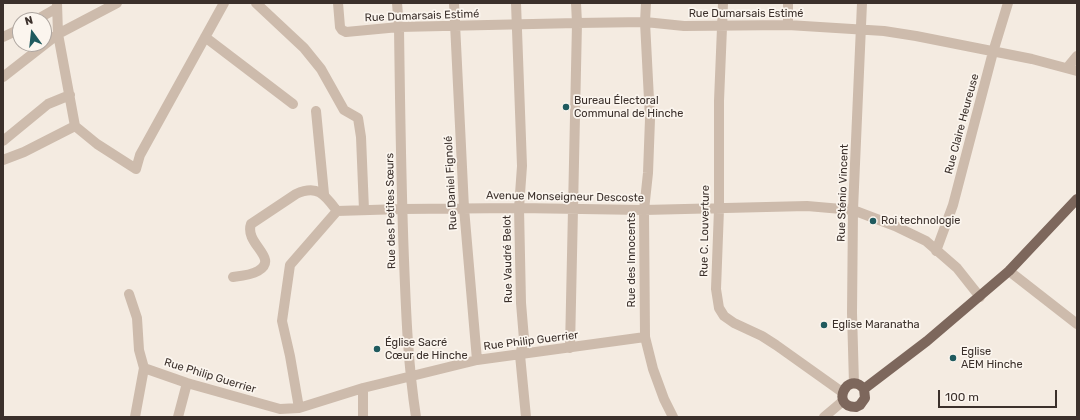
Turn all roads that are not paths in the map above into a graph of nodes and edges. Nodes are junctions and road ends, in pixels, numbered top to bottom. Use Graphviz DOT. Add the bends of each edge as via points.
graph roads {
  1 [pos="117,3"];
  2 [pos="224,3"];
  3 [pos="256,3"];
  4 [pos="338,3"];
  5 [pos="397,3"];
  6 [pos="454,3"];
  7 [pos="516,3"];
  8 [pos="576,3"];
  9 [pos="646,3"];
  10 [pos="723,3"];
  11 [pos="788,3"];
  12 [pos="862,3"];
  13 [pos="1008,3"];
  14 [pos="57,6"];
  15 [pos="48,12"];
  16 [pos="645,22"];
  17 [pos="577,23"];
  18 [pos="517,25"];
  19 [pos="788,25"];
  20 [pos="722,26"];
  21 [pos="399,27"];
  22 [pos="455,27"];
  23 [pos="861,29"];
  24 [pos="58,34"];
  25 [pos="205,37"];
  26 [pos="993,52"];
  27 [pos="1077,56"];
  28 [pos="1072,70"];
  29 [pos="3,77"];
  30 [pos="70,95"];
  31 [pos="293,104"];
  32 [pos="316,111"];
  33 [pos="75,126"];
  34 [pos="3,141"];
  35 [pos="3,160"];
  36 [pos="324,194"];
  37 [pos="1077,199"];
  38 [pos="464,208"];
  39 [pos="519,208"];
  40 [pos="402,209"];
  41 [pos="572,209"];
  42 [pos="719,209"];
  43 [pos="364,210"];
  44 [pos="644,210"];
  45 [pos="853,210"];
  46 [pos="337,211"];
  47 [pos="936,251"];
  48 [pos="1008,271"];
  49 [pos="233,277"];
  50 [pos="129,294"];
  51 [pos="980,297"];
  52 [pos="1077,324"];
  53 [pos="645,338"];
  54 [pos="570,348"];
  55 [pos="520,355"];
  56 [pos="477,360"];
  57 [pos="144,368"];
  58 [pos="410,377"];
  59 [pos="187,383"];
  60 [pos="854,384"];
  61 [pos="363,388"];
  62 [pos="864,389"];
  63 [pos="843,396"];
  64 [pos="299,408"];
  65 [pos="855,412"];
  66 [pos="279,413"];
  67 [pos="135,417"];
  68 [pos="178,417"];
  69 [pos="363,417"];
  70 [pos="416,417"];
  71 [pos="526,417"];
  72 [pos="673,417"];
  73 [pos="824,417"];
  1 -- 24 [label="street"];
  2 -- 25 [label="street"];
  3 -- 43 [label="street" via="304,48 321,69 344,110 355,115 359,121"];
  4 -- 21 [label="street, Rue Dumarsais Estimé" via="340,27 346,32"];
  5 -- 21 [label="street, Rue des Petites Sœurs"];
  6 -- 22 [label="street, Rue Daniel Fignolé"];
  7 -- 18 [label="street, Rue Vaudré Belot"];
  8 -- 17 [label="street"];
  9 -- 16 [label="street, Rue des Innocents"];
  10 -- 20 [label="street, Rue C. Louverture"];
  11 -- 19 [label="street"];
  12 -- 23 [label="street, Rue Sténio Vincent"];
  13 -- 26 [label="street, Rue Claire Heureuse"];
  14 -- 15 [label="street"];
  14 -- 24 [label="street"];
  16 -- 17 [label="street, Rue Dumarsais Estimé"];
  16 -- 20 [label="street, Rue Dumarsais Estimé"];
  16 -- 44 [label="street, Rue des Innocents" via="650,119"];
  17 -- 18 [label="street, Rue Dumarsais Estimé"];
  17 -- 41 [label="street"];
  18 -- 22 [label="street, Rue Dumarsais Estimé"];
  18 -- 39 [label="street, Rue Vaudré Belot" via="522,166"];
  19 -- 20 [label="street, Rue Dumarsais Estimé"];
  19 -- 23 [label="street, Rue Dumarsais Estimé"];
  20 -- 42 [label="street, Rue C. Louverture"];
  21 -- 22 [label="street, Rue Dumarsais Estimé"];
  21 -- 40 [label="street, Rue des Petites Sœurs"];
  22 -- 38 [label="street, Rue Daniel Fignolé"];
  23 -- 26 [label="street, Rue Dumarsais Estimé" via="916,36"];
  23 -- 45 [label="street, Rue Sténio Vincent"];
  24 -- 29 [label="street"];
  24 -- 30 [label="street"];
  25 -- 31 [label="street"];
  25 -- 33 [label="street" via="140,155 136,169 96,144"];
  26 -- 28 [label="street, Rue Dumarsais Estimé"];
  26 -- 47 [label="street, Rue Claire Heureuse" via="953,205"];
  27 -- 28 [label="street"];
  30 -- 33 [label="street"];
  30 -- 34 [label="street" via="48,104"];
  32 -- 36 [label="street"];
  33 -- 35 [label="street"];
  36 -- 46 [label="street"];
  36 -- 49 [label="street" via="314,190 296,194 251,224 251,237 265,256 266,262 257,272"];
  37 -- 48 [label="main road"];
  38 -- 39 [label="street, Avenue Monseigneur Descoste"];
  38 -- 40 [label="street, Avenue Monseigneur Descoste"];
  38 -- 56 [label="street, Rue Daniel Fignolé"];
  39 -- 41 [label="street, Avenue Monseigneur Descoste"];
  39 -- 55 [label="street, Rue Vaudré Belot" via="524,339"];
  40 -- 43 [label="street, Avenue Monseigneur Descoste"];
  40 -- 58 [label="street, Rue des Petites Sœurs"];
  41 -- 44 [label="street, Avenue Monseigneur Descoste"];
  41 -- 54 [label="street"];
  42 -- 44 [label="street, Avenue Monseigneur Descoste"];
  42 -- 45 [label="street, Avenue Monseigneur Descoste" via="806,206"];
  42 -- 63 [label="street, Rue C. Louverture" via="716,289 719,308 724,316 776,345"];
  43 -- 46 [label="street, Avenue Monseigneur Descoste"];
  44 -- 53 [label="street, Rue des Innocents"];
  45 -- 47 [label="street, Avenue Monseigneur Descoste" via="912,234 926,241"];
  45 -- 60 [label="street, Rue Sténio Vincent"];
  46 -- 64 [label="street" via="290,265 282,321"];
  47 -- 51 [label="street, Avenue Monseigneur Descoste" via="957,268"];
  48 -- 51 [label="main road"];
  48 -- 52 [label="street"];
  50 -- 57 [label="street" via="137,318 139,350"];
  51 -- 62 [label="main road" via="927,342"];
  53 -- 54 [label="street, Rue Philip Guerrier"];
  53 -- 72 [label="street, Rue des Innocents" via="658,384"];
  54 -- 55 [label="street, Rue Philip Guerrier"];
  55 -- 56 [label="street, Rue Philip Guerrier"];
  55 -- 71 [label="street, Rue Vaudré Belot"];
  56 -- 58 [label="street, Rue Philip Guerrier"];
  57 -- 59 [label="street, Rue Philip Guerrier"];
  57 -- 67 [label="street"];
  58 -- 61 [label="street, Rue Philip Guerrier"];
  58 -- 70 [label="street, Rue des Petites Sœurs"];
  59 -- 66 [label="street, Rue Philip Guerrier"];
  59 -- 68 [label="street"];
  60 -- 62 [label="main road"];
  60 -- 63 [label="main road" via="846,387"];
  61 -- 64 [label="street, Rue Philip Guerrier"];
  61 -- 69 [label="street"];
  62 -- 65 [label="main road" via="865,398"];
  63 -- 65 [label="main road"];
  63 -- 73 [label="street"];
  64 -- 66 [label="street, Rue Philip Guerrier"];
}
